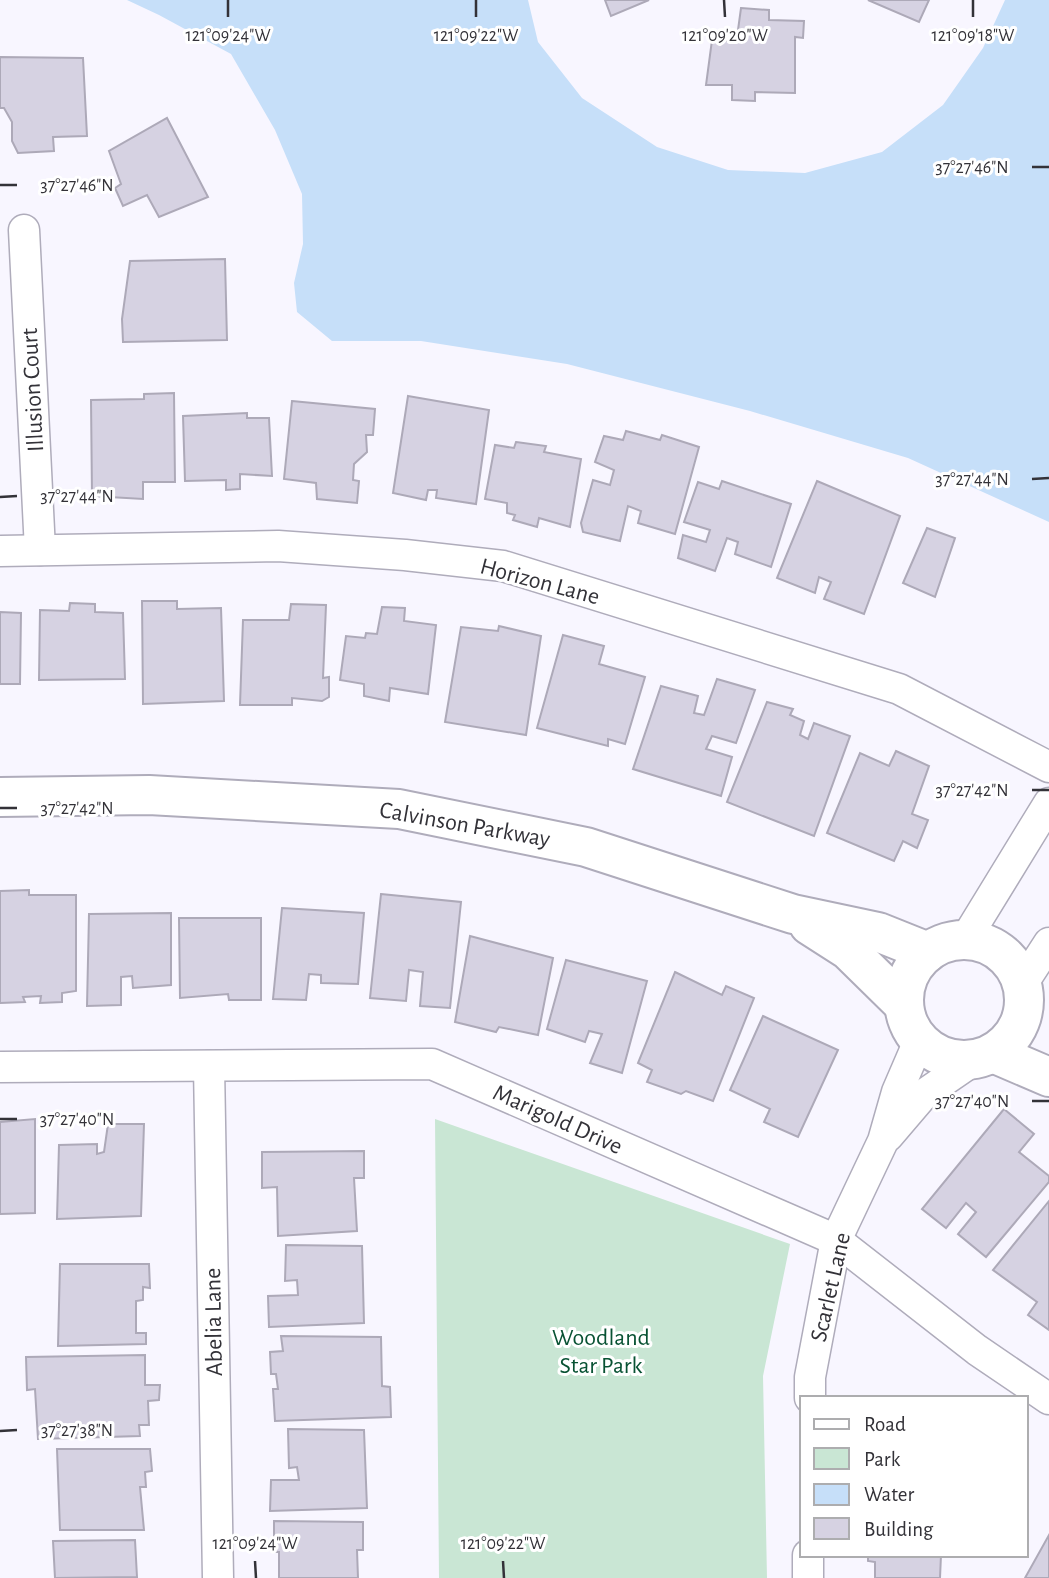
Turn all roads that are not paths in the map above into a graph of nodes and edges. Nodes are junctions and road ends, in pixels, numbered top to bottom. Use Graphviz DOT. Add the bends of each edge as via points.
graph roads {
  1 [pos="24,230"];
  2 [pos="40,550"];
  3 [pos="0,551"];
  4 [pos="1049,767"];
  5 [pos="0,797"];
  6 [pos="1049,803"];
  7 [pos="793,914"];
  8 [pos="965,940"];
  9 [pos="1049,943"];
  10 [pos="928,952"];
  11 [pos="903,1004"];
  12 [pos="1032,1007"];
  13 [pos="919,1041"];
  14 [pos="983,1057"];
  15 [pos="209,1066"];
  16 [pos="0,1067"];
  17 [pos="1049,1077"];
  18 [pos="884,1142"];
  19 [pos="836,1240"];
  20 [pos="810,1396"];
  21 [pos="1049,1399"];
  22 [pos="808,1557"];
  23 [pos="218,1578"];
  24 [pos="808,1578"];
  1 -- 2 [label="street, Illusion Court"];
  2 -- 3 [label="street, Horizon Lane"];
  2 -- 4 [label="street, Horizon Lane" via="278,546 503,566 899,689"];
  5 -- 7 [label="main road, Calvinson Parkway" via="149,795 399,809 586,847"];
  6 -- 8 [label="street"];
  7 -- 10 [label="main road, Calvinson Parkway" via="878,932"];
  7 -- 11 [label="main road, Calvinson Parkway" via="848,950"];
  8 -- 10 [label="main road"];
  8 -- 12 [label="main road" via="1001,953 1014,968"];
  9 -- 12 [label="street"];
  10 -- 11 [label="main road" via="914,967"];
  11 -- 13 [label="main road"];
  12 -- 14 [label="main road" via="1009,1041"];
  13 -- 14 [label="main road" via="954,1060"];
  13 -- 18 [label="street, Scarlet Lane" via="897,1092"];
  14 -- 17 [label="main road"];
  14 -- 18 [label="street, Scarlet Lane" via="923,1095"];
  15 -- 16 [label="street, Marigold Drive"];
  15 -- 19 [label="street, Marigold Drive" via="432,1064"];
  15 -- 23 [label="street, Abelia Lane"];
  18 -- 19 [label="street, Scarlet Lane"];
  19 -- 20 [label="street, Scarlet Lane"];
  19 -- 21 [label="street, Marigold Drive" via="977,1350"];
  22 -- 24 [label="street"];
}
